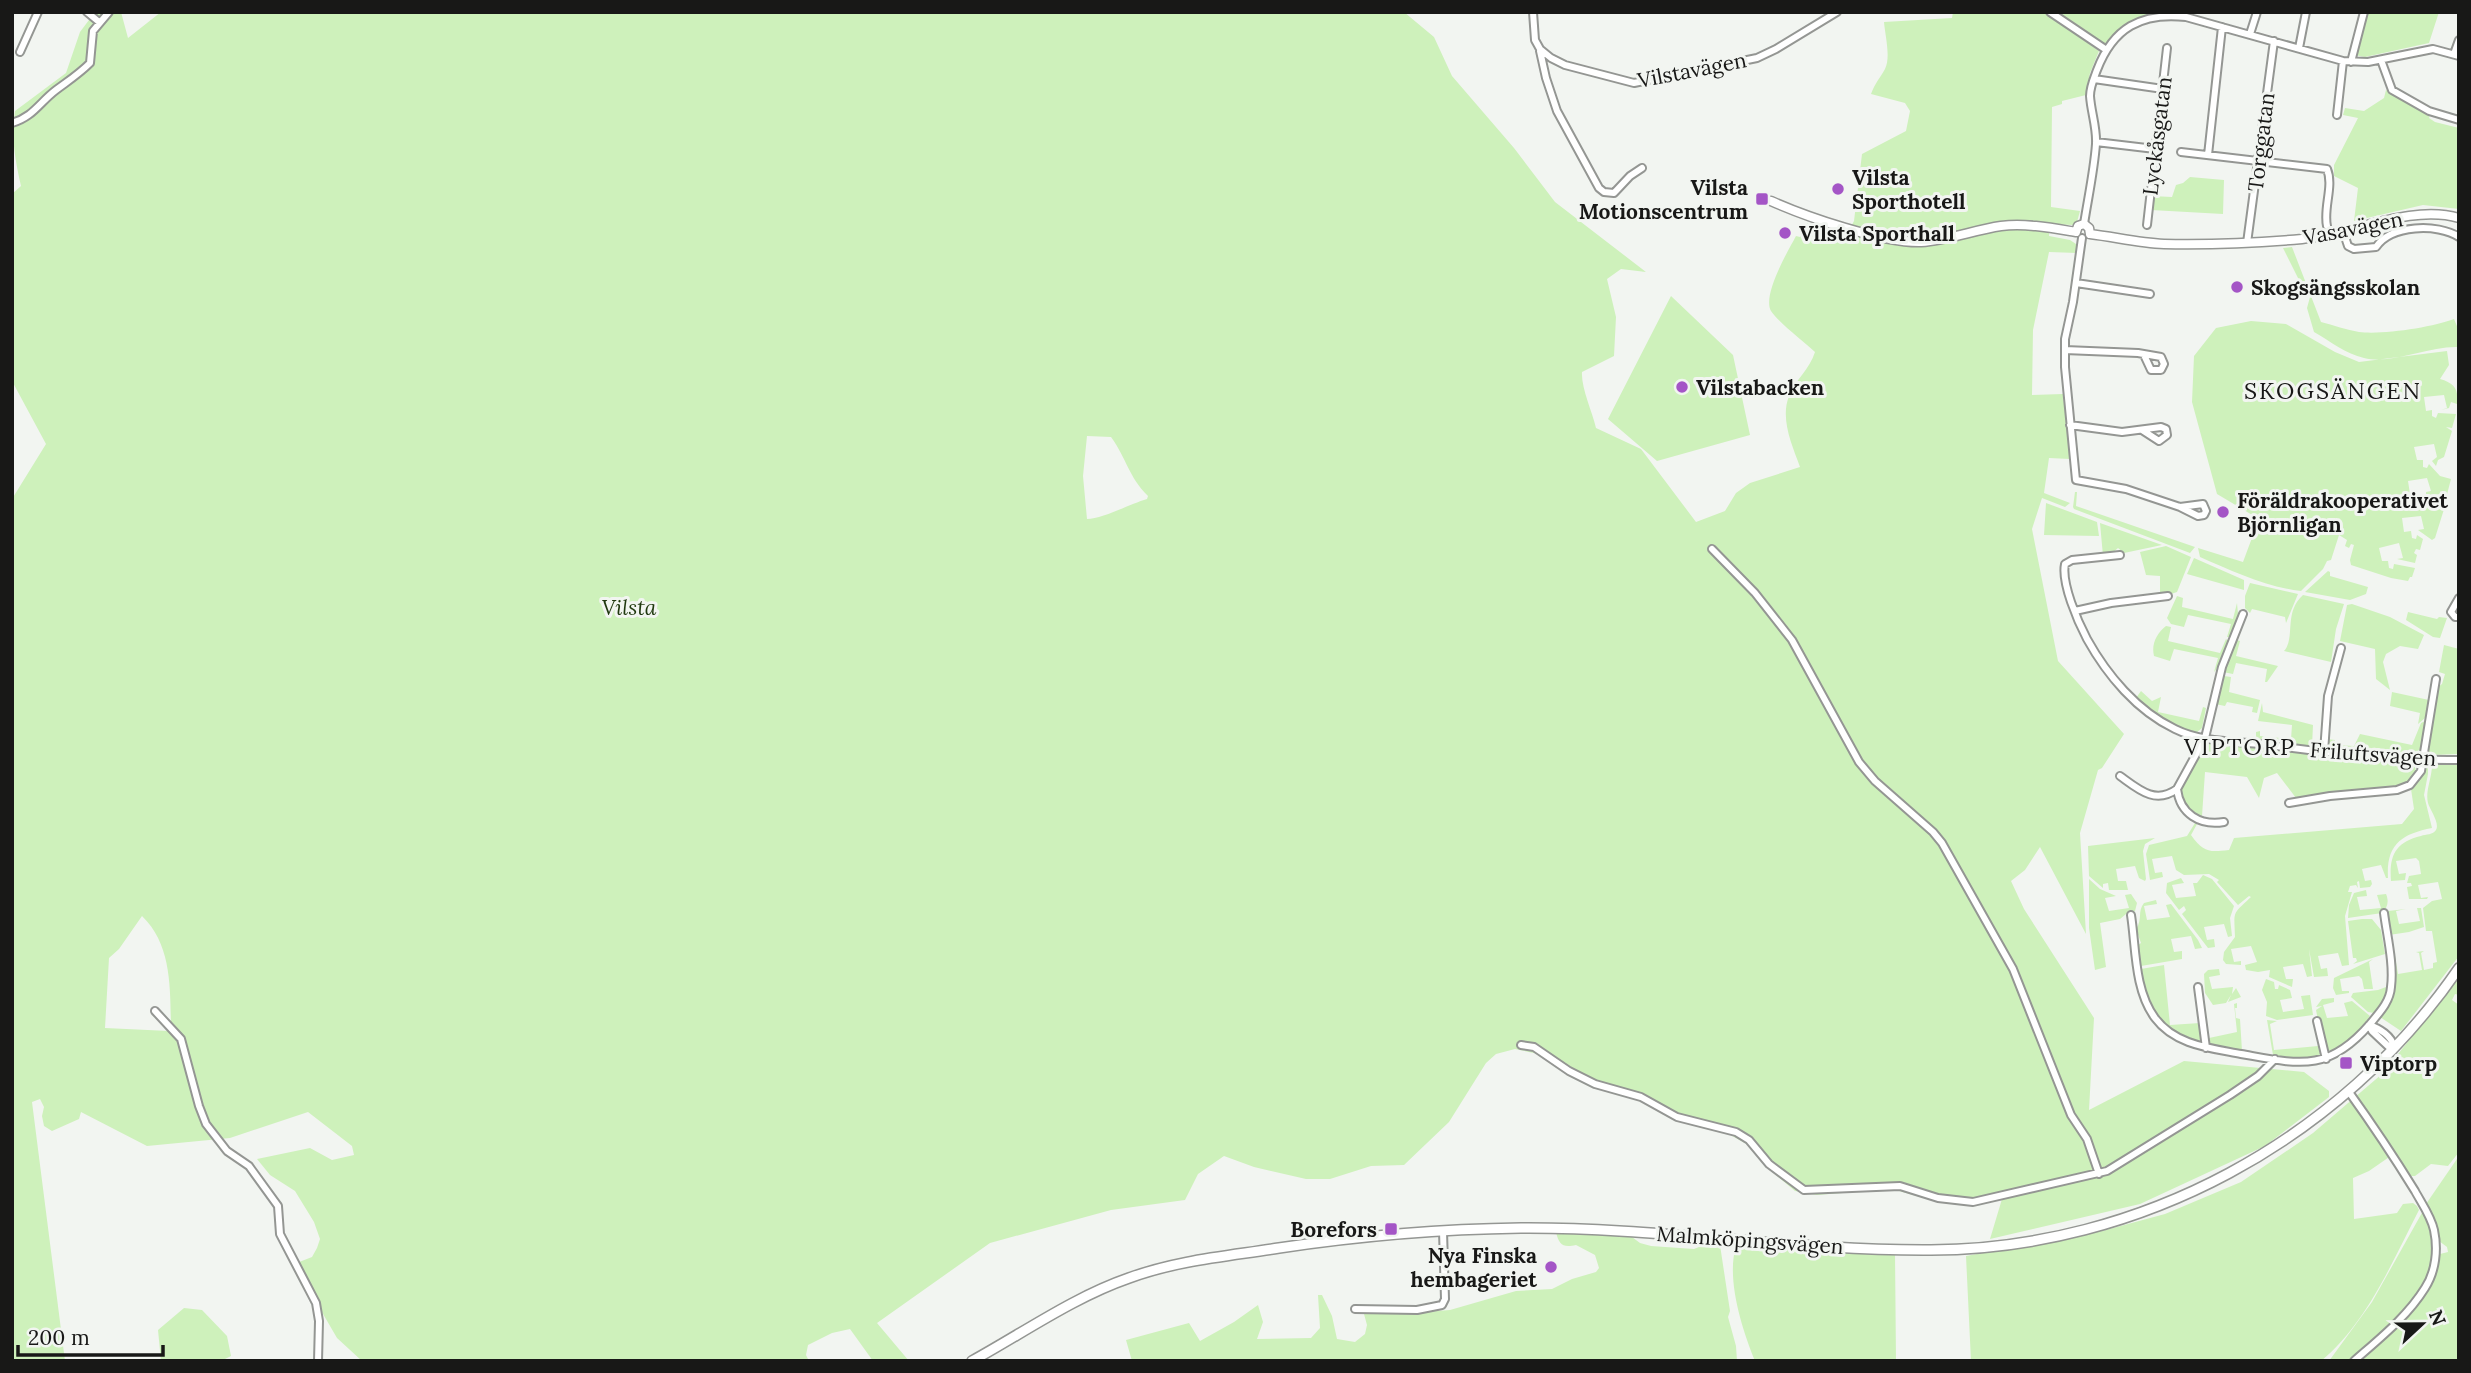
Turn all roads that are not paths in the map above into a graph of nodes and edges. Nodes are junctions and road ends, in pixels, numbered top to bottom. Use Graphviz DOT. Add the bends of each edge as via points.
graph roads {
  1 [pos="38,12"];
  2 [pos="87,12"];
  3 [pos="109,12"];
  4 [pos="1533,12"];
  5 [pos="1837,12"];
  6 [pos="2050,12"];
  7 [pos="2204,12"];
  8 [pos="2257,12"];
  9 [pos="2306,12"];
  10 [pos="2364,12"];
  11 [pos="2202,21"];
  12 [pos="99,22"];
  13 [pos="2222,27"];
  14 [pos="2250,34"];
  15 [pos="2459,40"];
  16 [pos="2274,41"];
  17 [pos="2168,48"];
  18 [pos="2298,48"];
  19 [pos="1540,49"];
  20 [pos="2105,49"];
  21 [pos="20,52"];
  22 [pos="2456,55"];
  23 [pos="2381,60"];
  24 [pos="2347,62"];
  25 [pos="2094,79"];
  26 [pos="2163,89"];
  27 [pos="2337,115"];
  28 [pos="2459,120"];
  29 [pos="12,123"];
  30 [pos="2096,142"];
  31 [pos="2155,149"];
  32 [pos="2181,152"];
  33 [pos="2208,155"];
  34 [pos="2259,161"];
  35 [pos="1642,168"];
  36 [pos="1770,201"];
  37 [pos="2459,218"];
  38 [pos="2084,224"];
  39 [pos="2147,225"];
  40 [pos="2327,226"];
  41 [pos="2343,231"];
  42 [pos="2083,235"];
  43 [pos="2459,237"];
  44 [pos="2247,243"];
  45 [pos="2076,283"];
  46 [pos="2150,294"];
  47 [pos="2065,350"];
  48 [pos="2144,355"];
  49 [pos="2070,425"];
  50 [pos="2142,430"];
  51 [pos="2180,507"];
  52 [pos="1712,549"];
  53 [pos="2120,555"];
  54 [pos="2168,596"];
  55 [pos="2459,598"];
  56 [pos="2075,611"];
  57 [pos="2243,614"];
  58 [pos="2459,617"];
  59 [pos="2341,648"];
  60 [pos="2436,679"];
  61 [pos="2205,738"];
  62 [pos="2324,752"];
  63 [pos="2422,760"];
  64 [pos="2459,760"];
  65 [pos="2120,776"];
  66 [pos="2177,789"];
  67 [pos="2289,803"];
  68 [pos="2224,822"];
  69 [pos="2384,913"];
  70 [pos="2131,915"];
  71 [pos="2459,968"];
  72 [pos="2198,987"];
  73 [pos="155,1012"];
  74 [pos="2317,1021"];
  75 [pos="2369,1025"];
  76 [pos="1521,1045"];
  77 [pos="2394,1047"];
  78 [pos="2206,1048"];
  79 [pos="2275,1059"];
  80 [pos="2326,1059"];
  81 [pos="2348,1092"];
  82 [pos="2099,1174"];
  83 [pos="1443,1231"];
  84 [pos="1355,1309"];
  85 [pos="318,1361"];
  86 [pos="972,1361"];
  87 [pos="2354,1361"];
  1 -- 21 [label="street"];
  2 -- 12 [label="street"];
  3 -- 12 [label="street"];
  4 -- 19 [label="street"];
  5 -- 19 [label="street, Vilstavägen" via="1757,58 1641,83 1565,65"];
  6 -- 20 [label="street"];
  7 -- 11 [label="street"];
  8 -- 14 [label="street"];
  9 -- 18 [label="street"];
  10 -- 24 [label="street"];
  11 -- 13 [label="street"];
  11 -- 20 [label="street" via="2160,16 2139,22"];
  12 -- 29 [label="street" via="93,31 90,63 31,115"];
  13 -- 14 [label="street"];
  13 -- 33 [label="street"];
  14 -- 16 [label="street"];
  15 -- 22 [label="street"];
  16 -- 18 [label="street"];
  16 -- 34 [label="street, Torggatan"];
  17 -- 26 [label="street, Lyckåsgatan"];
  18 -- 24 [label="street"];
  19 -- 35 [label="street" via="1557,111 1599,187 1614,192"];
  20 -- 25 [label="street"];
  22 -- 23 [label="street" via="2433,49"];
  23 -- 24 [label="street"];
  23 -- 28 [label="street" via="2392,90 2429,111"];
  24 -- 27 [label="street"];
  25 -- 26 [label="street"];
  25 -- 30 [label="street" via="2090,95"];
  26 -- 31 [label="street, Lyckåsgatan"];
  30 -- 31 [label="street"];
  30 -- 38 [label="street"];
  31 -- 39 [label="street, Lyckåsgatan"];
  32 -- 33 [label="street"];
  33 -- 34 [label="street"];
  34 -- 40 [label="street" via="2327,169"];
  34 -- 44 [label="street, Torggatan"];
  36 -- 42 [label="street, Vasavägen" via="1806,216 1908,242 2009,226"];
  37 -- 41 [label="street, Vasavägen" via="2414,215"];
  38 -- 42 [label="street" via="2089,228"];
  41 -- 43 [label="street" via="2348,246 2354,249 2376,247 2387,235 2423,228"];
  41 -- 44 [label="street, Vasavägen"];
  42 -- 44 [label="street, Vasavägen" via="2172,243"];
  42 -- 45 [label="street"];
  45 -- 46 [label="street"];
  45 -- 47 [label="street"];
  47 -- 48 [label="street"];
  47 -- 49 [label="street"];
  49 -- 50 [label="street" via="2104,431"];
  49 -- 51 [label="street" via="2076,480 2126,489"];
  52 -- 82 [label="street" via="1792,640 1860,762 1942,844 2013,969"];
  53 -- 56 [label="street, Friluftsvägen" via="2065,564"];
  54 -- 56 [label="street"];
  55 -- 58 [label="street" via="2451,611"];
  56 -- 61 [label="street, Friluftsvägen" via="2096,655 2126,693 2170,727"];
  57 -- 61 [label="street" via="2220,675"];
  59 -- 62 [label="street" via="2328,696"];
  60 -- 63 [label="street"];
  61 -- 62 [label="street, Friluftsvägen"];
  61 -- 66 [label="street"];
  62 -- 63 [label="street, Friluftsvägen"];
  63 -- 64 [label="street, Friluftsvägen"];
  63 -- 67 [label="street" via="2418,776 2405,788"];
  65 -- 66 [label="street" via="2149,795"];
  66 -- 68 [label="street" via="2189,815 2208,823"];
  69 -- 75 [label="street" via="2391,989"];
  70 -- 78 [label="street" via="2141,988 2151,1011 2171,1033"];
  71 -- 77 [label="main road, Malmköpingsvägen"];
  72 -- 78 [label="street"];
  73 -- 85 [label="street" via="181,1039 206,1124 227,1151 249,1166 275,1201 280,1234 316,1303"];
  74 -- 80 [label="street"];
  75 -- 77 [label="street"];
  75 -- 80 [label="street" via="2348,1048"];
  76 -- 82 [label="street" via="1534,1047 1595,1084 1635,1094 1677,1116 1743,1136 1769,1164 1804,1190 1900,1186 1938,1198 1981,1201"];
  77 -- 81 [label="main road, Malmköpingsvägen"];
  78 -- 79 [label="street"];
  79 -- 80 [label="street" via="2307,1063"];
  79 -- 82 [label="street" via="2230,1095"];
  81 -- 83 [label="main road, Malmköpingsvägen" via="2281,1143 2206,1185 2108,1223 2010,1245 1907,1250 1589,1229"];
  81 -- 87 [label="street" via="2426,1211 2436,1247 2426,1287"];
  83 -- 84 [label="street" via="1442,1305 1417,1310"];
  83 -- 86 [label="main road, Malmköpingsvägen" via="1300,1245 1163,1267 1110,1285"];
}
